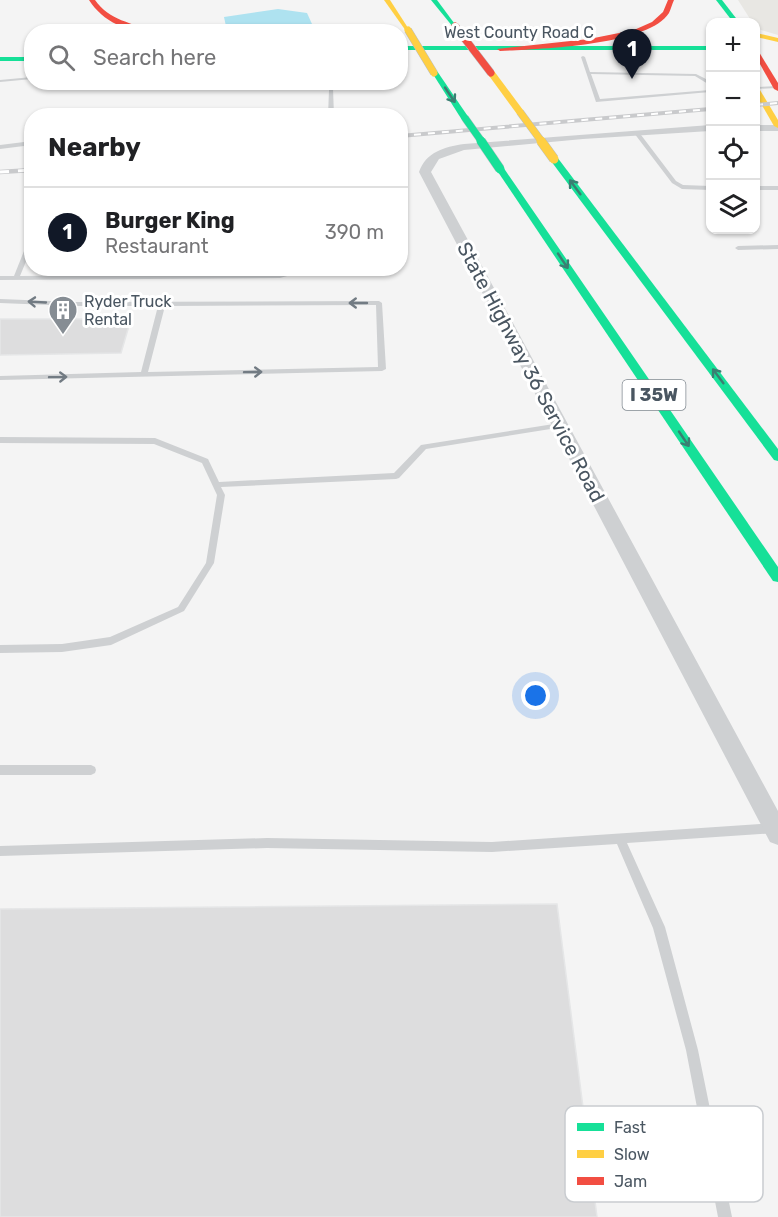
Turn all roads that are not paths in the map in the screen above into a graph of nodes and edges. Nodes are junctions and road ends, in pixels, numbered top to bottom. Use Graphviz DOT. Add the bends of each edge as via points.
graph roads {
  1 [pos="92,0"];
  2 [pos="434,0"];
  3 [pos="446,0"];
  4 [pos="671,0"];
  5 [pos="719,0"];
  6 [pos="387,2"];
  7 [pos="733,18"];
  8 [pos="452,23"];
  9 [pos="125,24"];
  10 [pos="404,24"];
  11 [pos="408,30"];
  12 [pos="760,36"];
  13 [pos="706,38"];
  14 [pos="778,40"];
  15 [pos="408,48"];
  16 [pos="658,48"];
  17 [pos="706,48"];
  18 [pos="0,49"];
  19 [pos="24,49"];
  20 [pos="500,50"];
  21 [pos="776,52"];
  22 [pos="760,54"];
  23 [pos="408,57"];
  24 [pos="583,57"];
  25 [pos="706,57"];
  26 [pos="24,58"];
  27 [pos="0,59"];
  28 [pos="760,60"];
  29 [pos="589,73"];
  30 [pos="24,79"];
  31 [pos="706,80"];
  32 [pos="0,81"];
  33 [pos="778,88"];
  34 [pos="760,89"];
  35 [pos="331,90"];
  36 [pos="706,91"];
  37 [pos="760,96"];
  38 [pos="331,108"];
  39 [pos="778,127"];
  40 [pos="706,128"];
  41 [pos="760,128"];
  42 [pos="636,132"];
  43 [pos="24,144"];
  44 [pos="0,147"];
  45 [pos="706,188"];
  46 [pos="760,188"];
  47 [pos="778,188"];
  48 [pos="778,247"];
  49 [pos="738,248"];
  50 [pos="24,258"];
  51 [pos="280,276"];
  52 [pos="81,277"];
  53 [pos="212,277"];
  54 [pos="0,278"];
  55 [pos="16,278"];
  56 [pos="0,301"];
  57 [pos="162,304"];
  58 [pos="144,375"];
  59 [pos="0,378"];
  60 [pos="560,425"];
  61 [pos="0,440"];
  62 [pos="778,457"];
  63 [pos="216,485"];
  64 [pos="778,577"];
  65 [pos="0,649"];
  66 [pos="0,770"];
  67 [pos="90,770"];
  68 [pos="776,831"];
  69 [pos="620,839"];
  70 [pos="0,851"];
  71 [pos="703,1106"];
  72 [pos="722,1202"];
  73 [pos="725,1217"];
  1 -- 9 [label="main road" via="96,9"];
  2 -- 8 [label="main road, I 35W"];
  3 -- 8 [label="main road"];
  4 -- 20 [label="main road" via="670,9 660,21 633,32"];
  5 -- 7 [label="main road"];
  6 -- 10 [label="main road, I 35W, one-way, bridge"];
  62 -- 8 [label="main road, I 35W, one-way, bridge"];
  11 -- 64 [label="main road, I 35W, one-way, bridge"];
  12 -- 14 [label="main road"];
  13 -- 16 [label="main road" via="689,45"];
  15 -- 20 [label="main road, West County Road C"];
  16 -- 17 [label="main road, West County Road C"];
  16 -- 20 [label="main road, West County Road C"];
  18 -- 19 [label="main road"];
  21 -- 22 [label="main road"];
  23 -- 24 [label="main road, West County Road C"];
  24 -- 25 [label="main road, West County Road C"];
  24 -- 29 [label="lane"];
  26 -- 27 [label="main road"];
  28 -- 33 [label="main road"];
  29 -- 31 [label="lane" via="696,75"];
  29 -- 36 [label="lane" via="598,101"];
  30 -- 32 [label="lane"];
  33 -- 34 [label="lane"];
  35 -- 38 [label="lane"];
  37 -- 39 [label="main road"];
  39 -- 41 [label="street"];
  40 -- 42 [label="street, State Highway 36 Service Road"];
  42 -- 45 [label="lane" via="674,182 682,187"];
  42 -- 60 [label="street, State Highway 36 Service Road" via="464,147 441,153 425,172"];
  43 -- 44 [label="lane"];
  46 -- 47 [label="lane"];
  48 -- 49 [label="lane"];
  50 -- 55 [label="lane"];
  51 -- 53 [label="lane"];
  52 -- 53 [label="lane"];
  52 -- 55 [label="lane"];
  54 -- 55 [label="lane"];
  57 -- 56 [label="lane, one-way"];
  57 -- 58 [label="lane"];
  58 -- 57 [label="lane, one-way" via="382,369 379,303"];
  59 -- 58 [label="lane, one-way"];
  60 -- 63 [label="lane" via="424,447 396,476"];
  60 -- 68 [label="street, State Highway 36 Service Road"];
  61 -- 63 [label="lane" via="155,441 205,461"];
  63 -- 65 [label="lane" via="220,495 210,563 181,609 111,641 62,648"];
  66 -- 67 [label="lane"];
  68 -- 69 [label="lane"];
  69 -- 70 [label="lane" via="492,848 267,843"];
  69 -- 71 [label="lane" via="662,938"];
  72 -- 73 [label="lane"];
}
